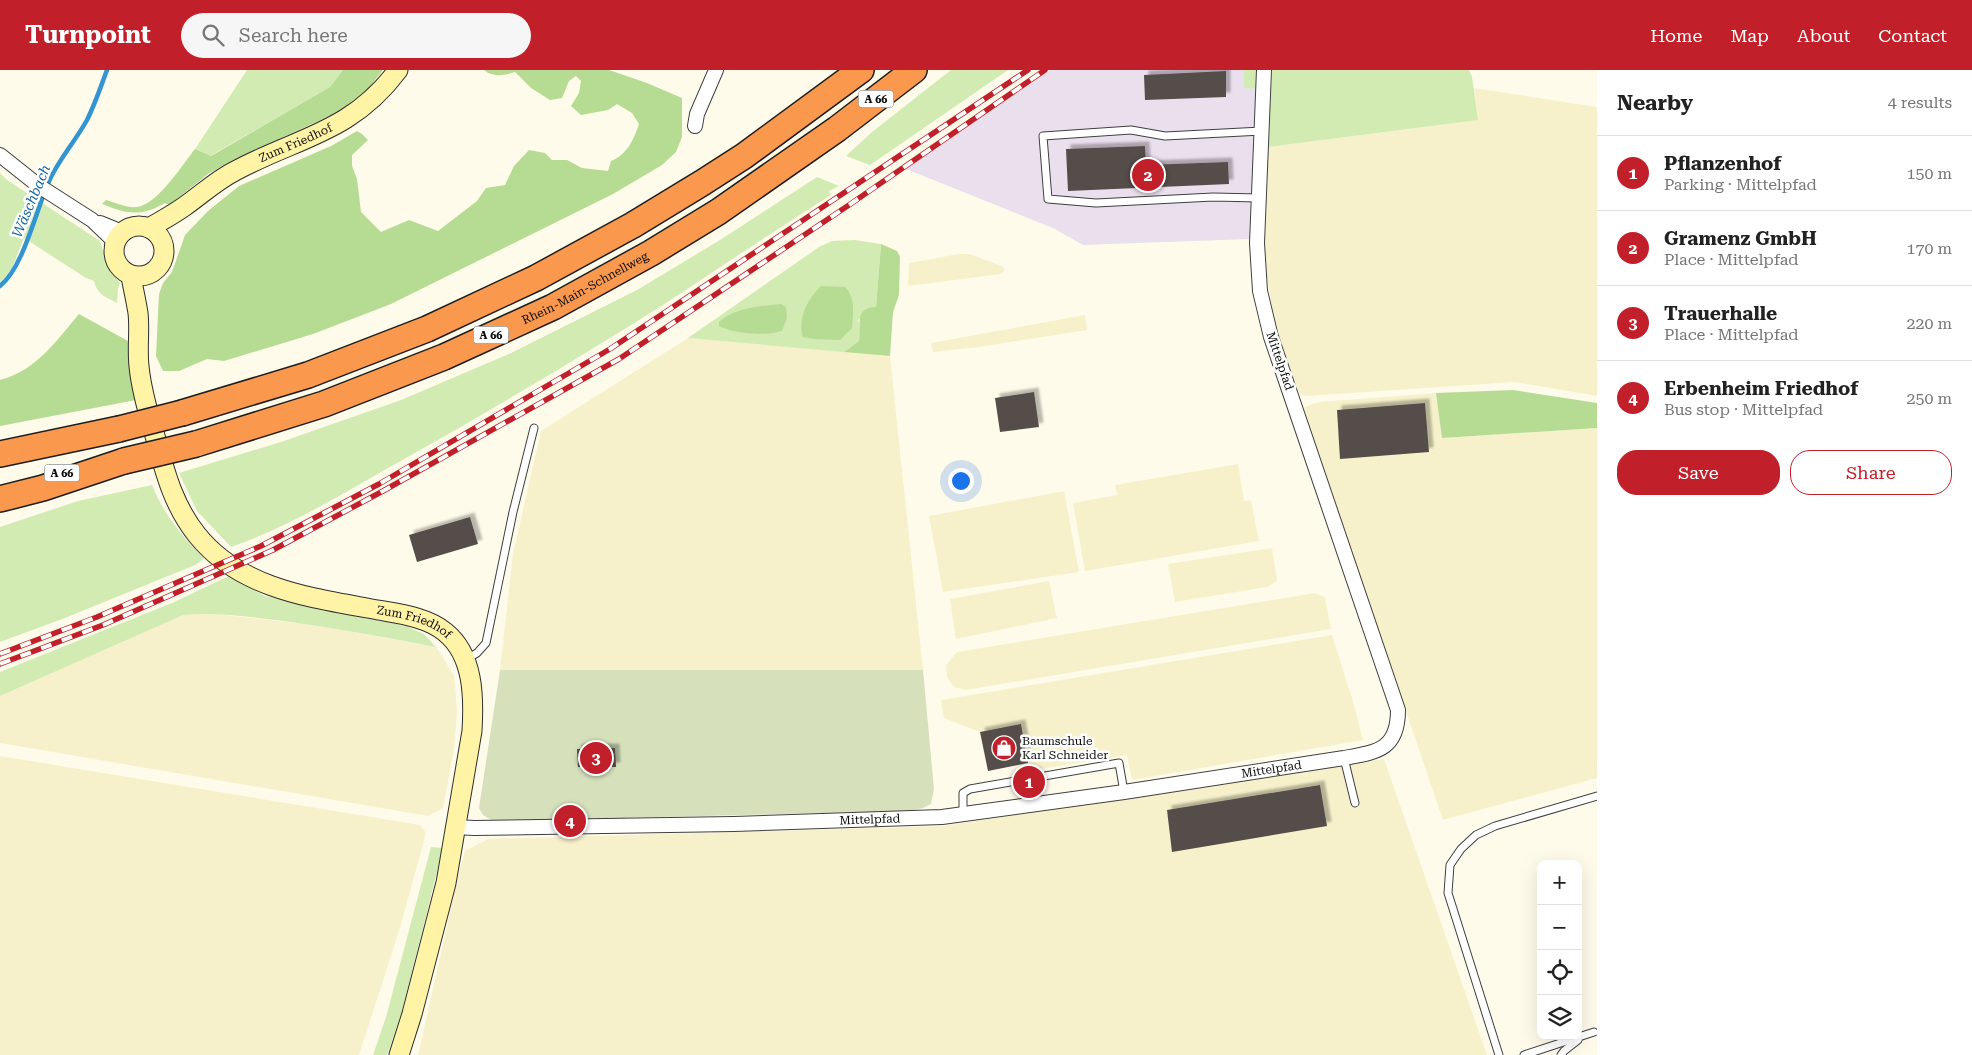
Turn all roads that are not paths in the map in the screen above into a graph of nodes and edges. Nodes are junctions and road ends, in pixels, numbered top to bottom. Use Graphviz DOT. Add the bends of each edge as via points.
graph roads {
  1 [pos="398,70"];
  2 [pos="716,70"];
  3 [pos="861,70"];
  4 [pos="914,70"];
  5 [pos="1264,70"];
  6 [pos="696,120"];
  7 [pos="1262,131"];
  8 [pos="0,156"];
  9 [pos="1258,198"];
  10 [pos="156,234"];
  11 [pos="118,237"];
  12 [pos="139,276"];
  13 [pos="534,428"];
  14 [pos="0,454"];
  15 [pos="124,461"];
  16 [pos="0,484"];
  17 [pos="0,499"];
  18 [pos="465,661"];
  19 [pos="1344,758"];
  20 [pos="1124,792"];
  21 [pos="1597,796"];
  22 [pos="1354,803"];
  23 [pos="963,815"];
  24 [pos="456,827"];
  25 [pos="1596,1032"];
  26 [pos="398,1055"];
  27 [pos="1500,1055"];
  28 [pos="1524,1055"];
  29 [pos="1561,1055"];
  1 -- 10 [label="street, Zum Friedhof" via="378,94 349,118 232,172 185,206"];
  2 -- 6 [label="street"];
  3 -- 14 [label="highway, A 66, bridge" via="744,156 633,225 536,278 426,329 299,378 182,413"];
  4 -- 15 [label="highway, Rhein-Main-Schnellweg / A 66, bridge" via="765,180 651,253 553,306 444,358 324,404 196,444"];
  5 -- 7 [label="street, Mittelpfad"];
  7 -- 9 [label="street, Mittelpfad"];
  7 -- 9 [label="lane" via="1165,136 1131,130 1043,136 1048,199 1096,202"];
  8 -- 11 [label="street" via="52,195"];
  9 -- 19 [label="street, Mittelpfad" via="1260,291 1271,337 1398,710 1398,725 1386,745 1372,753"];
  10 -- 11 [label="street" via="135,226"];
  10 -- 12 [label="street" via="164,252 161,264"];
  11 -- 12 [label="street" via="115,260 121,270"];
  12 -- 18 [label="street, Zum Friedhof" via="140,376 161,463 180,510 204,542 238,570 275,588 426,621 456,643"];
  13 -- 18 [label="lane" via="486,643"];
  15 -- 16 [label="highway, A 66"];
  15 -- 17 [label="highway"];
  18 -- 24 [label="street, Zum Friedhof" via="472,691 472,731"];
  19 -- 20 [label="street, Mittelpfad"];
  19 -- 22 [label="lane"];
  20 -- 23 [label="street, Mittelpfad"];
  20 -- 23 [label="lane" via="1119,763 970,789 963,794"];
  21 -- 27 [label="lane" via="1495,826 1476,835 1450,865 1448,894"];
  23 -- 24 [label="street, Mittelpfad" via="734,824"];
  24 -- 26 [label="street, Zum Friedhof" via="444,893"];
  25 -- 28 [label="lane"];
  25 -- 29 [label="lane" via="1578,1040"];
}
